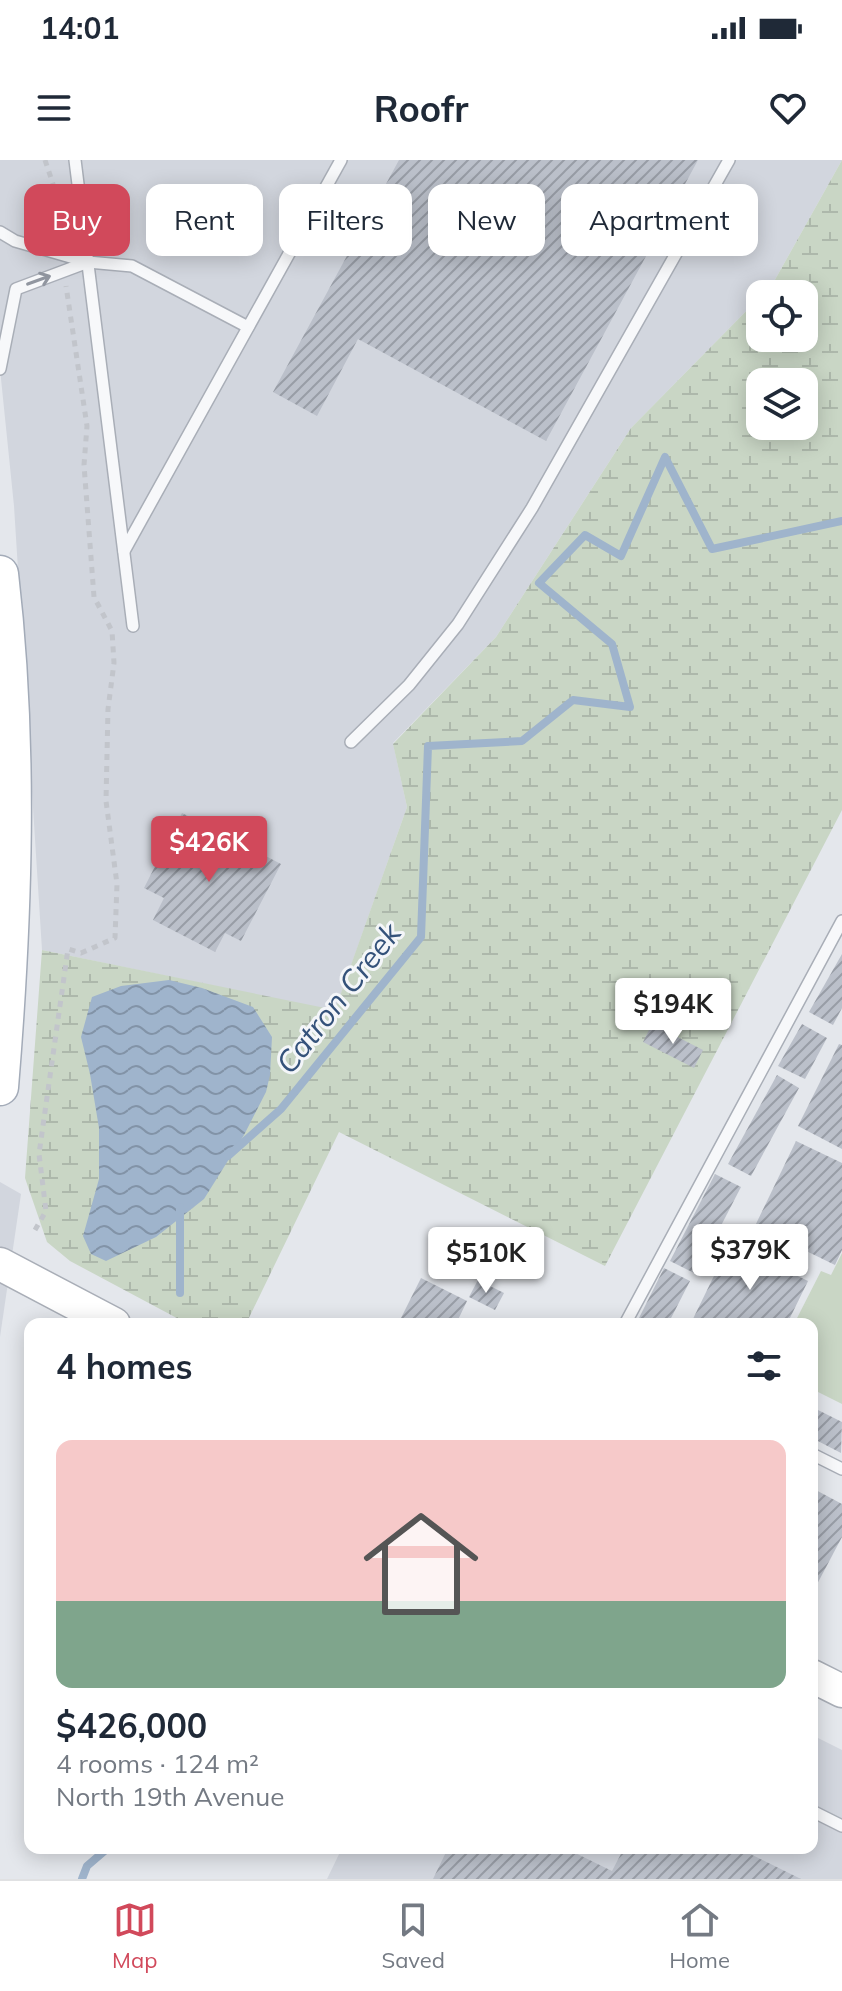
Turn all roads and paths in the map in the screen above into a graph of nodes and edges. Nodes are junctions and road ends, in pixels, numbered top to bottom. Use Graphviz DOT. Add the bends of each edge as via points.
graph roads {
  1 [pos="45,160"];
  2 [pos="75,160"];
  3 [pos="341,160"];
  4 [pos="729,160"];
  5 [pos="53,184"];
  6 [pos="0,232"];
  7 [pos="24,244"];
  8 [pos="68,256"];
  9 [pos="88,262"];
  10 [pos="64,271"];
  11 [pos="248,327"];
  12 [pos="0,369"];
  13 [pos="124,552"];
  14 [pos="0,574"];
  15 [pos="133,626"];
  16 [pos="351,742"];
  17 [pos="842,921"];
  18 [pos="0,1087"];
  19 [pos="35,1230"];
  20 [pos="0,1264"];
  21 [pos="103,1318"];
  22 [pos="628,1318"];
  23 [pos="818,1457"];
  24 [pos="842,1469"];
  25 [pos="818,1679"];
  26 [pos="842,1691"];
  27 [pos="818,1814"];
  28 [pos="842,1826"];
  1 -- 5 [label="path"];
  2 -- 9 [label="lane"];
  3 -- 11 [label="lane"];
  4 -- 16 [label="lane" via="532,508 458,624 409,685"];
  6 -- 7 [label="lane"];
  8 -- 9 [label="lane"];
  9 -- 10 [label="lane"];
  9 -- 11 [label="lane" via="132,266"];
  9 -- 13 [label="lane"];
  12 -- 10 [label="lane, one-way" via="16,289"];
  10 -- 19 [label="path" via="87,426 84,465 94,597 112,631 106,801 117,884 115,938 81,953 68,949 39,1154 46,1211"];
  11 -- 13 [label="lane"];
  13 -- 15 [label="lane"];
  14 -- 18 [label="main road" via="13,811"];
  17 -- 22 [label="lane"];
  20 -- 21 [label="main road"];
  23 -- 24 [label="lane"];
  25 -- 26 [label="main road"];
  27 -- 28 [label="lane"];
}
